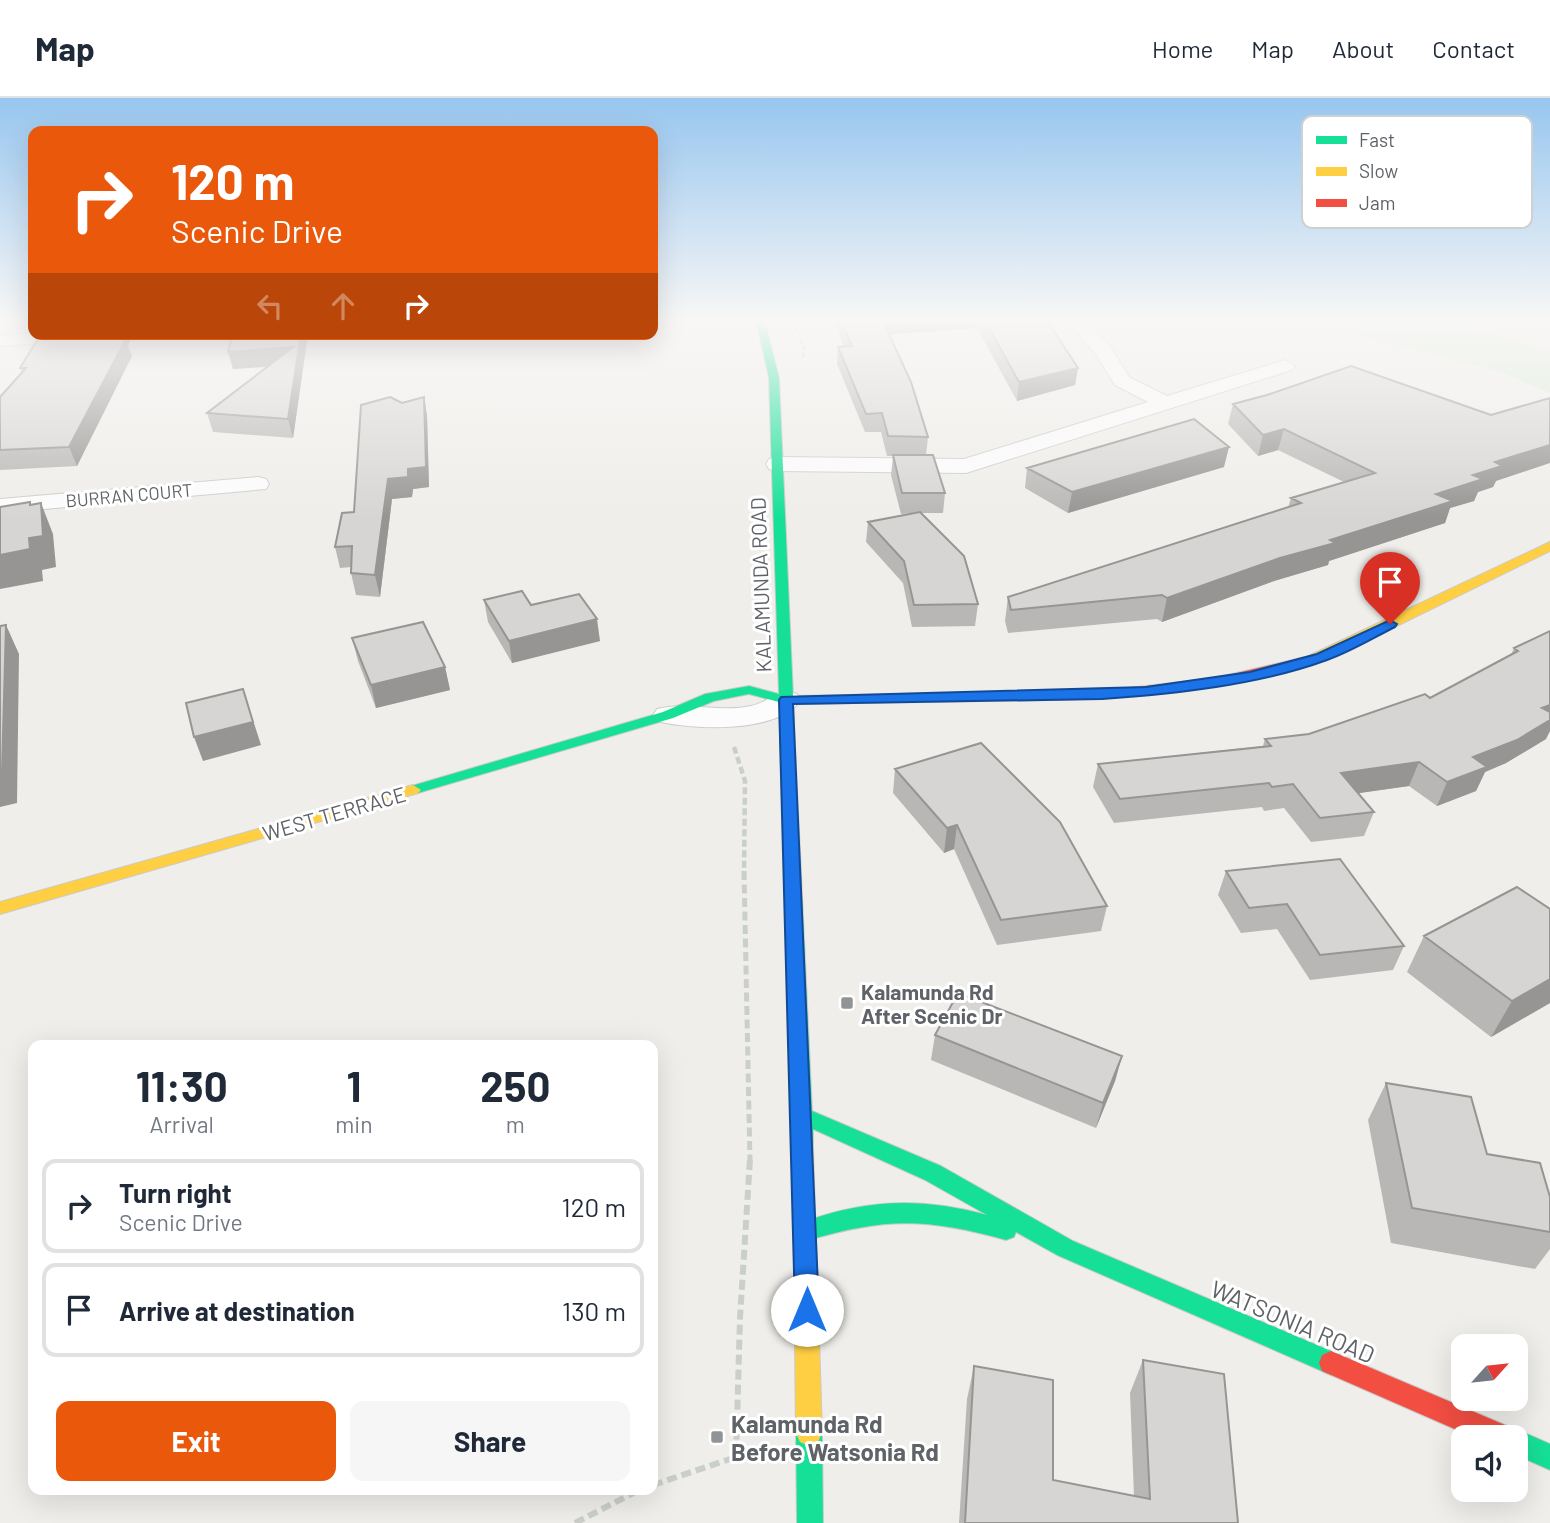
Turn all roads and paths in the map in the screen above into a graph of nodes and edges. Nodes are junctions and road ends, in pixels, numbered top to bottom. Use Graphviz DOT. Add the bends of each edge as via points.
graph roads {
  1 [pos="774,386"];
  2 [pos="1131,386"];
  3 [pos="1224,386"];
  4 [pos="1166,404"];
  5 [pos="777,464"];
  6 [pos="258,484"];
  7 [pos="0,506"];
  8 [pos="1550,547"];
  9 [pos="786,700"];
  10 [pos="668,715"];
  11 [pos="722,739"];
  12 [pos="0,908"];
  13 [pos="801,1115"];
  14 [pos="806,1231"];
  15 [pos="1065,1248"];
  16 [pos="1475,1425"];
  17 [pos="1528,1447"];
  18 [pos="1550,1457"];
  19 [pos="658,1483"];
  20 [pos="629,1495"];
  21 [pos="575,1523"];
  22 [pos="810,1523"];
  1 -- 5 [label="street, KALAMUNDA ROAD"];
  2 -- 4 [label="street"];
  3 -- 4 [label="street"];
  4 -- 5 [label="street" via="966,466"];
  5 -- 9 [label="street, KALAMUNDA ROAD"];
  6 -- 7 [label="street, BURRAN COURT"];
  8 -- 9 [label="street" via="1322,657 1251,676 1102,695"];
  9 -- 10 [label="street, WEST TERRACE" via="759,715"];
  9 -- 13 [label="street, KALAMUNDA ROAD"];
  10 -- 12 [label="street, WEST TERRACE"];
  11 -- 19 [label="path" via="734,746 745,781 743,929 750,1167 736,1457"];
  13 -- 14 [label="street, KALAMUNDA ROAD"];
  13 -- 15 [label="street, WATSONIA ROAD" via="933,1173"];
  14 -- 15 [label="street, WATSONIA ROAD" via="893,1209 964,1217"];
  14 -- 22 [label="street, KALAMUNDA ROAD"];
  15 -- 16 [label="street, WATSONIA ROAD"];
  17 -- 18 [label="street"];
  20 -- 21 [label="path"];
}
